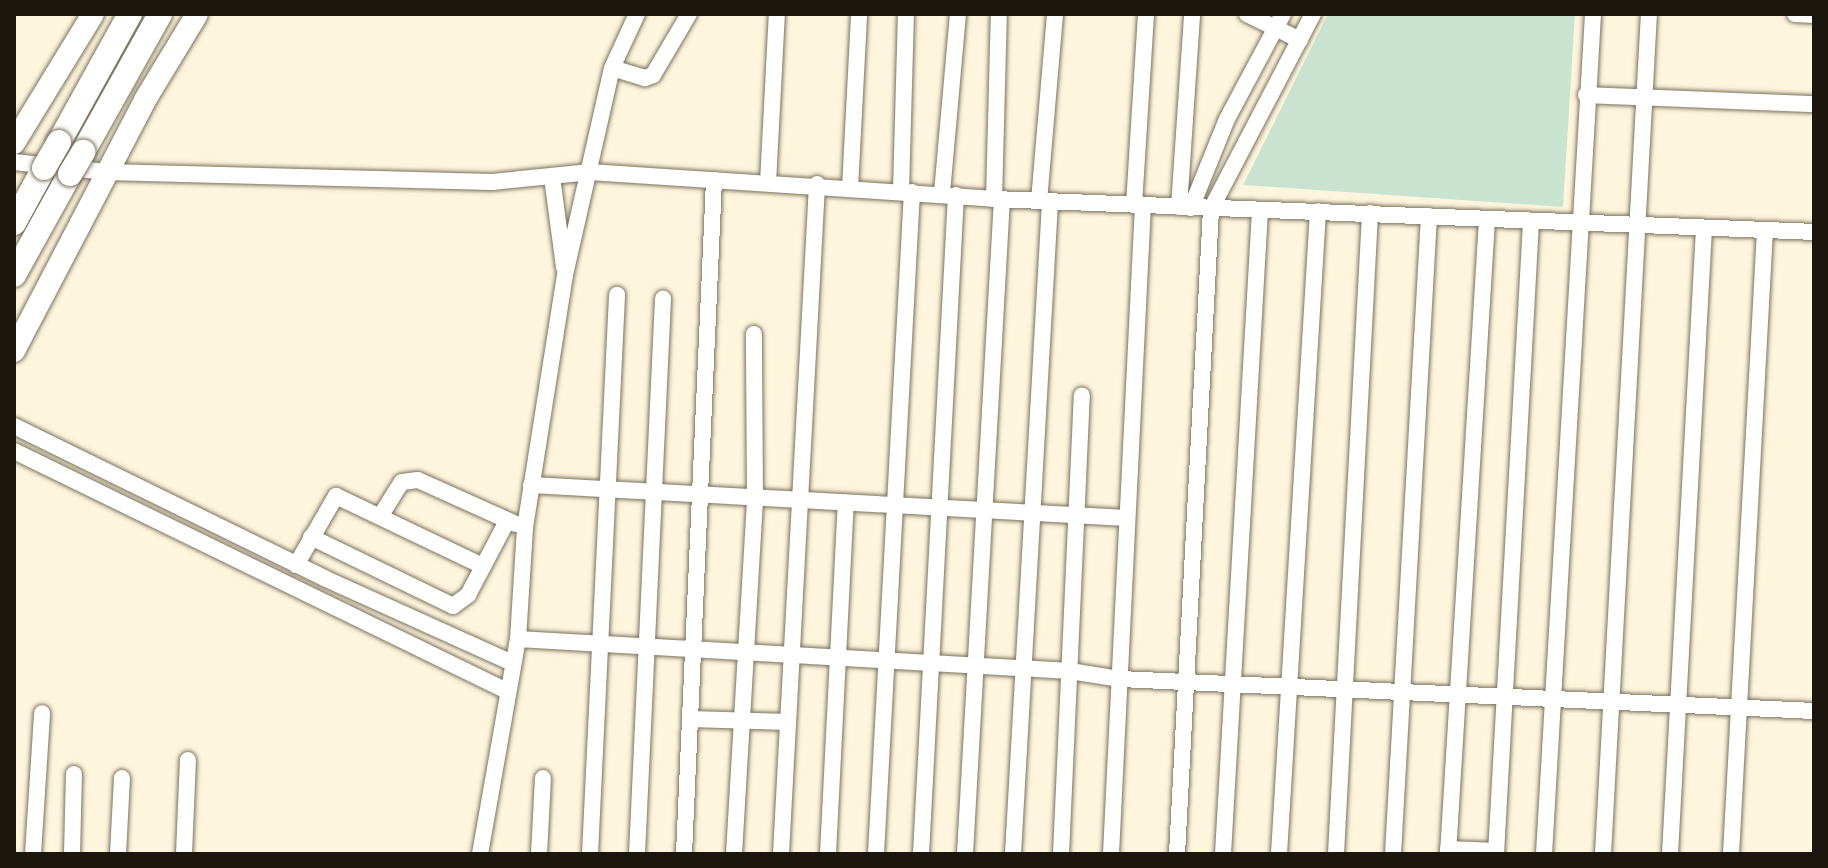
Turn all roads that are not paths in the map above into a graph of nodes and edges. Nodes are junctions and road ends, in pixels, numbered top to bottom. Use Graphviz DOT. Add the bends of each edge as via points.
graph roads {
  1 [pos="93,14"];
  2 [pos="130,14"];
  3 [pos="637,14"];
  4 [pos="689,14"];
  5 [pos="777,14"];
  6 [pos="859,14"];
  7 [pos="906,14"];
  8 [pos="958,14"];
  9 [pos="999,14"];
  10 [pos="1055,14"];
  11 [pos="1146,14"];
  12 [pos="1192,14"];
  13 [pos="1247,14"];
  14 [pos="1313,14"];
  15 [pos="1593,14"];
  16 [pos="1649,14"];
  17 [pos="1795,14"];
  18 [pos="1814,15"];
  19 [pos="177,16"];
  20 [pos="1279,21"];
  21 [pos="1300,40"];
  22 [pos="612,68"];
  23 [pos="1586,95"];
  24 [pos="1644,97"];
  25 [pos="1814,104"];
  26 [pos="14,143"];
  27 [pos="14,162"];
  28 [pos="106,172"];
  29 [pos="590,172"];
  30 [pos="552,177"];
  31 [pos="714,180"];
  32 [pos="768,183"];
  33 [pos="817,184"];
  34 [pos="850,188"];
  35 [pos="906,192"];
  36 [pos="949,194"];
  37 [pos="998,199"];
  38 [pos="1044,201"];
  39 [pos="1138,205"];
  40 [pos="1185,208"];
  41 [pos="1211,209"];
  42 [pos="1260,210"];
  43 [pos="1318,211"];
  44 [pos="1370,213"];
  45 [pos="1429,216"];
  46 [pos="1487,220"];
  47 [pos="1531,222"];
  48 [pos="1579,222"];
  49 [pos="14,223"];
  50 [pos="1636,224"];
  51 [pos="1704,228"];
  52 [pos="1765,230"];
  53 [pos="1814,232"];
  54 [pos="14,275"];
  55 [pos="565,275"];
  56 [pos="617,295"];
  57 [pos="663,299"];
  58 [pos="754,334"];
  59 [pos="14,351"];
  60 [pos="1082,395"];
  61 [pos="14,426"];
  62 [pos="14,451"];
  63 [pos="531,485"];
  64 [pos="607,489"];
  65 [pos="654,492"];
  66 [pos="701,494"];
  67 [pos="755,497"];
  68 [pos="846,502"];
  69 [pos="799,503"];
  70 [pos="894,505"];
  71 [pos="938,507"];
  72 [pos="984,510"];
  73 [pos="1030,513"];
  74 [pos="381,515"];
  75 [pos="1078,515"];
  76 [pos="1126,518"];
  77 [pos="507,521"];
  78 [pos="525,528"];
  79 [pos="311,537"];
  80 [pos="296,565"];
  81 [pos="483,566"];
  82 [pos="518,639"];
  83 [pos="600,647"];
  84 [pos="646,649"];
  85 [pos="693,652"];
  86 [pos="747,655"];
  87 [pos="792,655"];
  88 [pos="840,660"];
  89 [pos="886,662"];
  90 [pos="512,663"];
  91 [pos="930,664"];
  92 [pos="975,667"];
  93 [pos="1024,669"];
  94 [pos="1070,671"];
  95 [pos="1120,679"];
  96 [pos="1186,681"];
  97 [pos="1232,684"];
  98 [pos="1291,684"];
  99 [pos="1347,686"];
  100 [pos="1401,689"];
  101 [pos="507,691"];
  102 [pos="1457,692"];
  103 [pos="1505,694"];
  104 [pos="1555,697"];
  105 [pos="1610,700"];
  106 [pos="1677,703"];
  107 [pos="1740,707"];
  108 [pos="1814,711"];
  109 [pos="42,713"];
  110 [pos="690,719"];
  111 [pos="743,720"];
  112 [pos="788,722"];
  113 [pos="188,760"];
  114 [pos="74,774"];
  115 [pos="122,778"];
  116 [pos="543,778"];
  117 [pos="1448,852"];
  118 [pos="1496,852"];
  119 [pos="33,854"];
  120 [pos="72,854"];
  121 [pos="118,854"];
  122 [pos="184,854"];
  123 [pos="480,854"];
  124 [pos="539,854"];
  125 [pos="590,854"];
  126 [pos="637,854"];
  127 [pos="684,854"];
  128 [pos="734,854"];
  129 [pos="781,854"];
  130 [pos="828,854"];
  131 [pos="876,854"];
  132 [pos="921,854"];
  133 [pos="965,854"];
  134 [pos="1013,854"];
  135 [pos="1061,854"];
  136 [pos="1111,854"];
  137 [pos="1177,854"];
  138 [pos="1223,854"];
  139 [pos="1279,854"];
  140 [pos="1336,854"];
  141 [pos="1393,854"];
  142 [pos="1544,854"];
  143 [pos="1603,854"];
  144 [pos="1670,854"];
  145 [pos="1731,854"];
  1 -- 26 [label="main road"];
  2 -- 49 [label="highway, bridge"];
  3 -- 22 [label="street"];
  4 -- 22 [label="street" via="653,75 645,78"];
  5 -- 32 [label="street"];
  6 -- 34 [label="street"];
  7 -- 35 [label="street"];
  8 -- 36 [label="street"];
  9 -- 37 [label="street"];
  10 -- 38 [label="street"];
  11 -- 39 [label="street"];
  12 -- 40 [label="street"];
  13 -- 20 [label="street"];
  14 -- 21 [label="street"];
  15 -- 23 [label="street"];
  16 -- 24 [label="street"];
  17 -- 18 [label="street"];
  19 -- 28 [label="main road"];
  19 -- 54 [label="highway, bridge" via="83,152"];
  20 -- 21 [label="street"];
  20 -- 40 [label="street"];
  21 -- 41 [label="street"];
  22 -- 29 [label="street"];
  23 -- 24 [label="street"];
  23 -- 48 [label="street"];
  24 -- 25 [label="street"];
  24 -- 50 [label="street"];
  27 -- 28 [label="street"];
  28 -- 30 [label="street" via="492,182"];
  28 -- 59 [label="main road"];
  29 -- 30 [label="street"];
  29 -- 31 [label="street"];
  29 -- 55 [label="street"];
  30 -- 55 [label="street"];
  31 -- 32 [label="street"];
  31 -- 66 [label="street"];
  32 -- 33 [label="street"];
  33 -- 34 [label="street"];
  33 -- 69 [label="street"];
  34 -- 35 [label="street"];
  35 -- 36 [label="street"];
  35 -- 70 [label="street"];
  36 -- 37 [label="street"];
  36 -- 71 [label="street"];
  37 -- 38 [label="street"];
  37 -- 72 [label="street"];
  38 -- 39 [label="street"];
  38 -- 73 [label="street"];
  39 -- 40 [label="street"];
  39 -- 76 [label="street"];
  40 -- 41 [label="street"];
  41 -- 42 [label="street"];
  41 -- 96 [label="street"];
  42 -- 43 [label="street"];
  42 -- 97 [label="street"];
  43 -- 44 [label="street"];
  43 -- 98 [label="street"];
  44 -- 45 [label="street"];
  44 -- 99 [label="street"];
  45 -- 46 [label="street"];
  45 -- 100 [label="street"];
  46 -- 47 [label="street"];
  46 -- 102 [label="street"];
  47 -- 48 [label="street"];
  47 -- 103 [label="street"];
  48 -- 50 [label="street"];
  48 -- 104 [label="street"];
  50 -- 51 [label="street"];
  50 -- 105 [label="street"];
  51 -- 52 [label="street"];
  51 -- 106 [label="street"];
  52 -- 53 [label="street"];
  52 -- 107 [label="street"];
  55 -- 63 [label="street"];
  56 -- 64 [label="street"];
  57 -- 65 [label="street"];
  58 -- 67 [label="street"];
  60 -- 75 [label="street"];
  61 -- 80 [label="street"];
  62 -- 101 [label="street"];
  63 -- 64 [label="street"];
  63 -- 78 [label="street"];
  64 -- 65 [label="street"];
  64 -- 83 [label="street"];
  65 -- 66 [label="street"];
  65 -- 84 [label="street"];
  66 -- 67 [label="street"];
  66 -- 85 [label="street"];
  67 -- 69 [label="street"];
  67 -- 86 [label="street"];
  68 -- 69 [label="street"];
  68 -- 70 [label="street"];
  68 -- 88 [label="street"];
  69 -- 87 [label="street"];
  70 -- 71 [label="street"];
  70 -- 89 [label="street"];
  71 -- 72 [label="street"];
  71 -- 91 [label="street"];
  72 -- 73 [label="street"];
  72 -- 92 [label="street"];
  73 -- 75 [label="street"];
  73 -- 93 [label="street"];
  74 -- 77 [label="street" via="409,480"];
  74 -- 79 [label="street" via="336,496"];
  74 -- 81 [label="street"];
  75 -- 76 [label="street"];
  75 -- 94 [label="street"];
  76 -- 95 [label="street"];
  77 -- 78 [label="street"];
  77 -- 81 [label="street"];
  78 -- 82 [label="street"];
  79 -- 80 [label="street"];
  79 -- 81 [label="street" via="453,606 468,595"];
  80 -- 90 [label="street"];
  82 -- 83 [label="street"];
  82 -- 90 [label="street"];
  83 -- 84 [label="street"];
  83 -- 125 [label="street"];
  84 -- 85 [label="street"];
  84 -- 126 [label="street"];
  85 -- 86 [label="street"];
  85 -- 110 [label="street"];
  86 -- 87 [label="street"];
  86 -- 111 [label="street"];
  87 -- 88 [label="street"];
  87 -- 112 [label="street"];
  88 -- 89 [label="street"];
  88 -- 130 [label="street"];
  89 -- 91 [label="street"];
  89 -- 131 [label="street"];
  90 -- 101 [label="street"];
  91 -- 92 [label="street"];
  91 -- 132 [label="street"];
  92 -- 93 [label="street"];
  92 -- 133 [label="street"];
  93 -- 94 [label="street"];
  93 -- 134 [label="street"];
  94 -- 95 [label="street"];
  94 -- 135 [label="street"];
  95 -- 96 [label="street"];
  95 -- 136 [label="street"];
  96 -- 97 [label="street"];
  96 -- 137 [label="street"];
  97 -- 98 [label="street"];
  97 -- 138 [label="street"];
  98 -- 99 [label="street"];
  98 -- 139 [label="street"];
  99 -- 100 [label="street"];
  99 -- 140 [label="street"];
  100 -- 102 [label="street"];
  100 -- 141 [label="street"];
  101 -- 123 [label="street"];
  102 -- 103 [label="street"];
  102 -- 117 [label="street"];
  103 -- 104 [label="street"];
  103 -- 118 [label="street"];
  104 -- 105 [label="street"];
  104 -- 142 [label="street"];
  105 -- 106 [label="street"];
  105 -- 143 [label="street"];
  106 -- 107 [label="street"];
  106 -- 144 [label="street"];
  107 -- 108 [label="street"];
  107 -- 145 [label="street"];
  109 -- 119 [label="street"];
  110 -- 111 [label="street"];
  110 -- 127 [label="street"];
  111 -- 112 [label="street"];
  111 -- 128 [label="street"];
  112 -- 129 [label="street"];
  113 -- 122 [label="street"];
  114 -- 120 [label="street"];
  115 -- 121 [label="street"];
  116 -- 124 [label="street"];
  117 -- 118 [label="street"];
}
